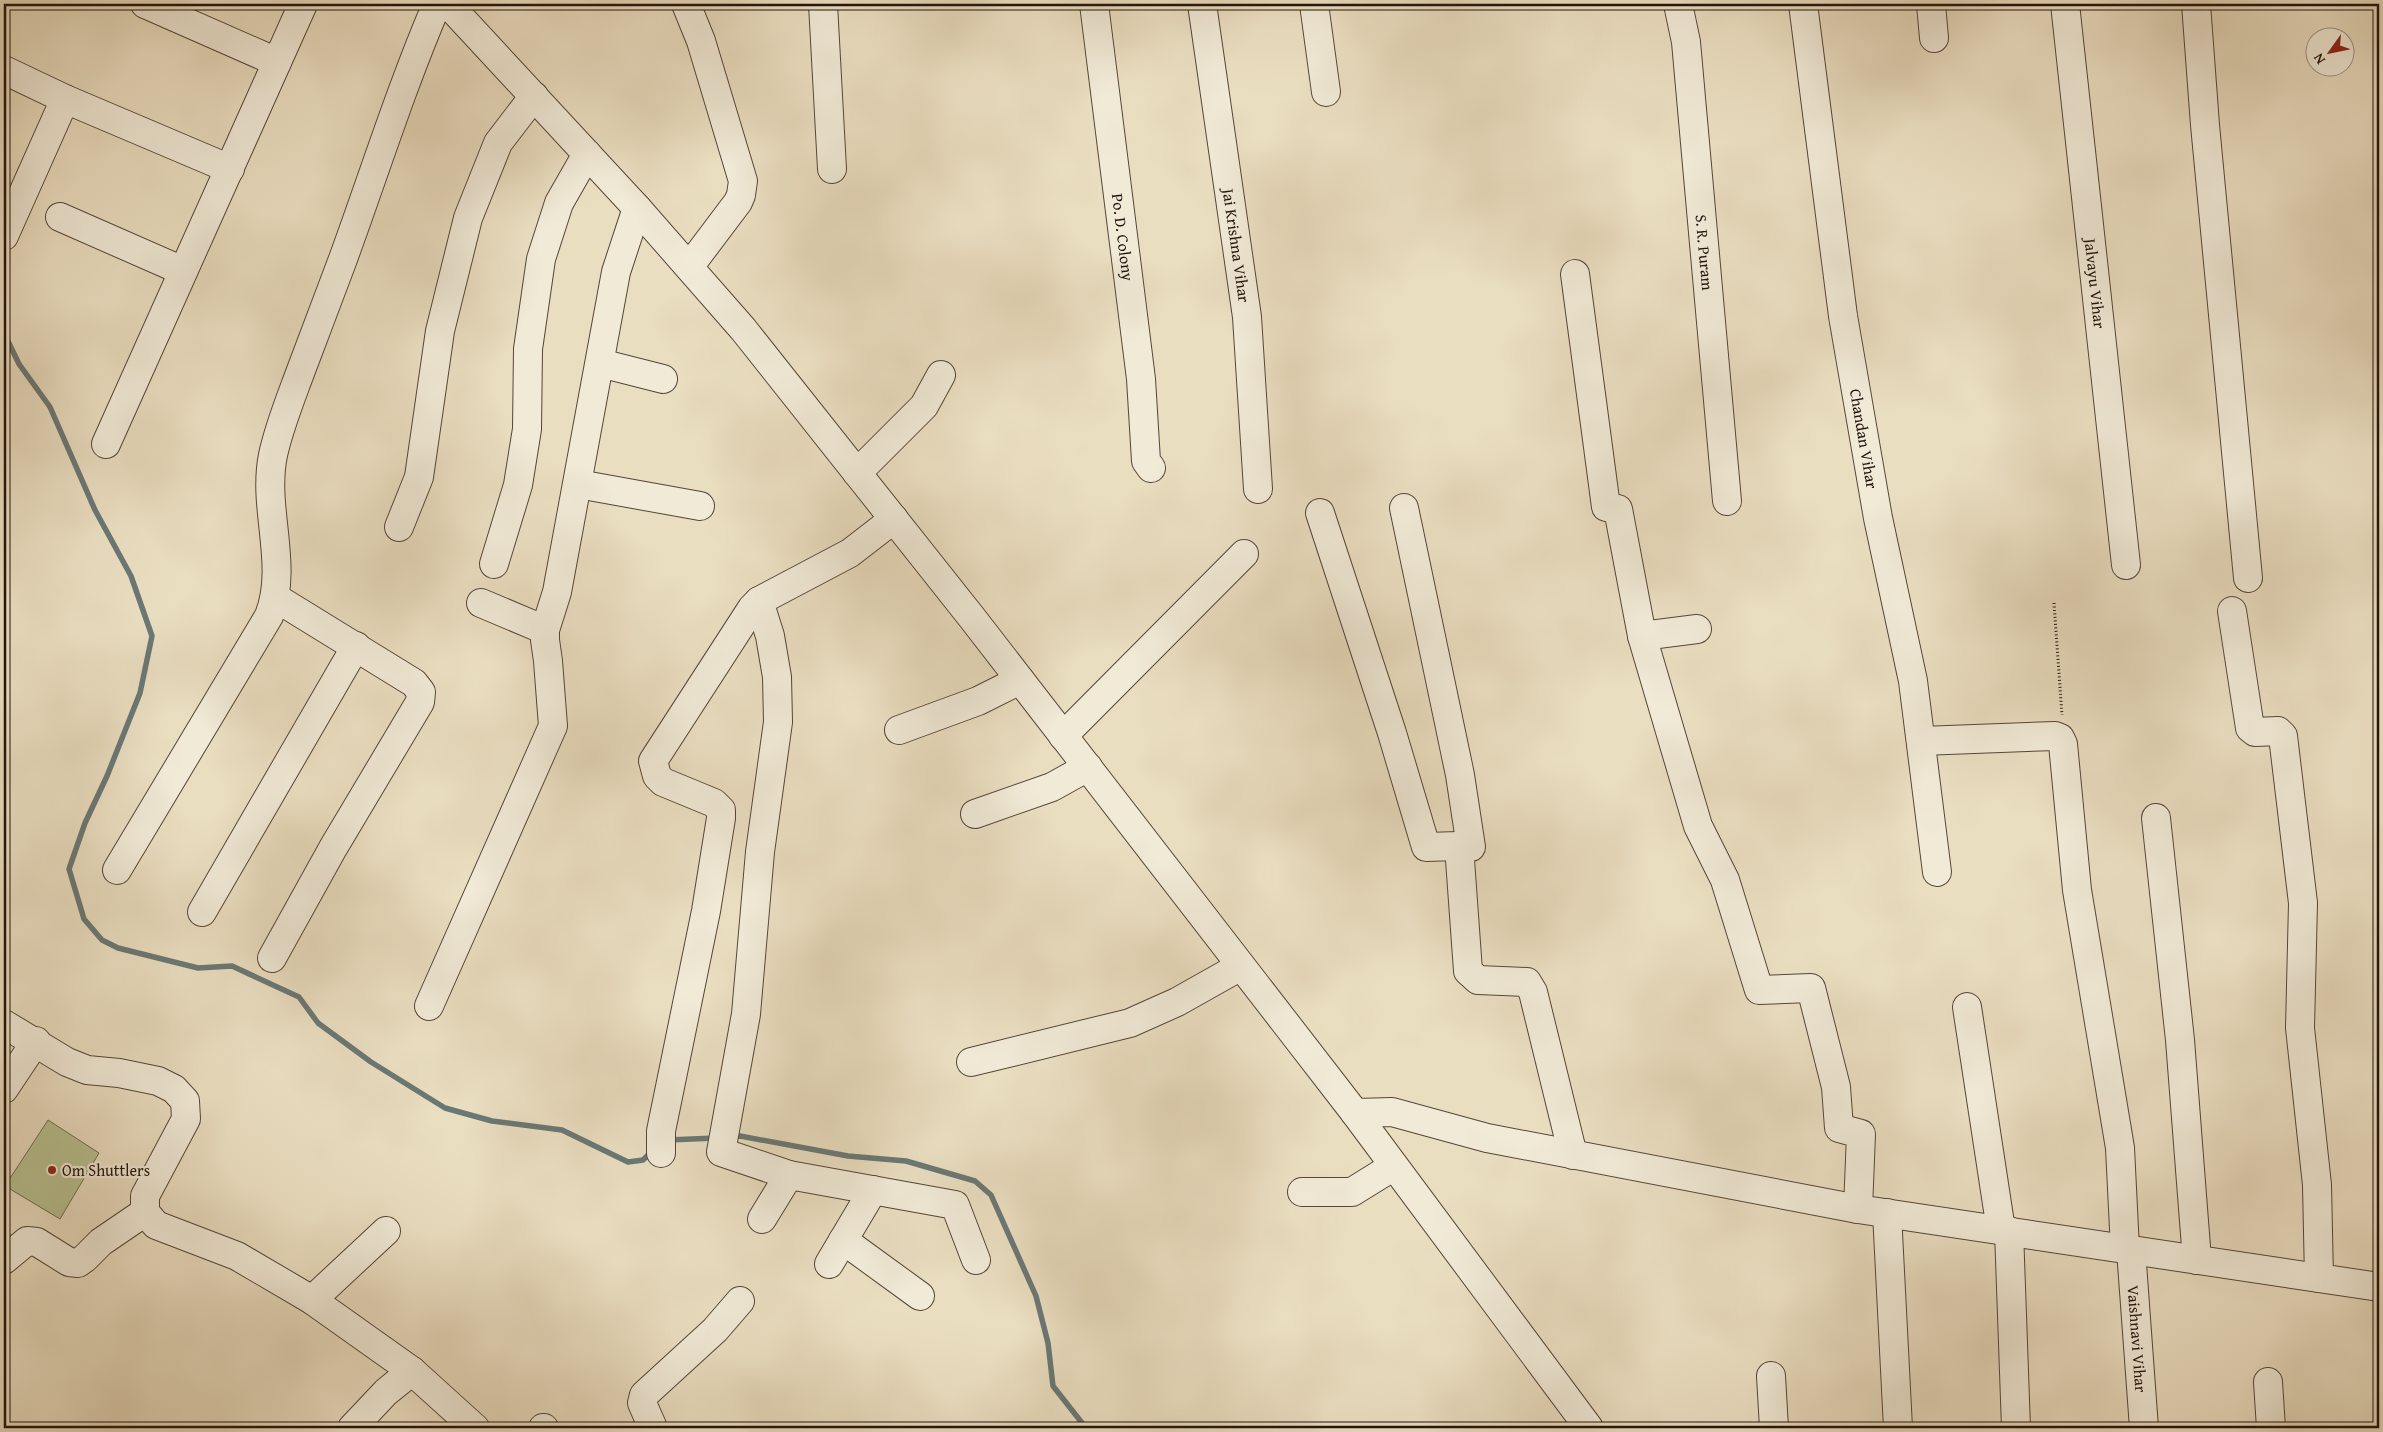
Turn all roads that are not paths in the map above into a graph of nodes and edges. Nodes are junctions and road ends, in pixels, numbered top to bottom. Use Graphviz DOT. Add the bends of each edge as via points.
graph roads {
  1 [pos="145,4"];
  2 [pos="302,4"];
  3 [pos="437,4"];
  4 [pos="448,4"];
  5 [pos="686,4"];
  6 [pos="823,4"];
  7 [pos="1094,4"];
  8 [pos="1202,4"];
  9 [pos="1314,4"];
  10 [pos="1678,4"];
  11 [pos="1803,4"];
  12 [pos="1932,4"];
  13 [pos="2065,4"];
  14 [pos="2196,4"];
  15 [pos="1934,38"];
  16 [pos="276,62"];
  17 [pos="4,70"];
  18 [pos="1326,92"];
  19 [pos="534,96"];
  20 [pos="65,99"];
  21 [pos="587,154"];
  22 [pos="230,169"];
  23 [pos="832,169"];
  24 [pos="637,208"];
  25 [pos="60,217"];
  26 [pos="4,236"];
  27 [pos="689,267"];
  28 [pos="183,271"];
  29 [pos="1575,274"];
  30 [pos="600,363"];
  31 [pos="942,375"];
  32 [pos="663,379"];
  33 [pos="106,444"];
  34 [pos="1151,468"];
  35 [pos="857,473"];
  36 [pos="578,484"];
  37 [pos="1258,489"];
  38 [pos="1727,501"];
  39 [pos="700,506"];
  40 [pos="1404,508"];
  41 [pos="1320,513"];
  42 [pos="894,519"];
  43 [pos="399,527"];
  44 [pos="1244,554"];
  45 [pos="494,564"];
  46 [pos="2126,565"];
  47 [pos="2248,578"];
  48 [pos="276,598"];
  49 [pos="759,601"];
  50 [pos="481,603"];
  51 [pos="2232,611"];
  52 [pos="1697,629"];
  53 [pos="545,630"];
  54 [pos="1642,636"];
  55 [pos="356,646"];
  56 [pos="1020,680"];
  57 [pos="899,730"];
  58 [pos="1064,736"];
  59 [pos="1921,741"];
  60 [pos="1088,768"];
  61 [pos="975,814"];
  62 [pos="2156,818"];
  63 [pos="1459,846"];
  64 [pos="116,870"];
  65 [pos="1937,872"];
  66 [pos="202,912"];
  67 [pos="272,958"];
  68 [pos="1241,966"];
  69 [pos="429,1006"];
  70 [pos="1967,1007"];
  71 [pos="4,1024"];
  72 [pos="36,1042"];
  73 [pos="971,1062"];
  74 [pos="4,1090"];
  75 [pos="1355,1113"];
  76 [pos="661,1142"];
  77 [pos="1573,1155"];
  78 [pos="1394,1166"];
  79 [pos="789,1175"];
  80 [pos="872,1190"];
  81 [pos="1302,1192"];
  82 [pos="1858,1209"];
  83 [pos="145,1212"];
  84 [pos="1887,1213"];
  85 [pos="762,1219"];
  86 [pos="2005,1230"];
  87 [pos="386,1231"];
  88 [pos="843,1240"];
  89 [pos="2128,1249"];
  90 [pos="4,1260"];
  91 [pos="976,1260"];
  92 [pos="2197,1260"];
  93 [pos="829,1264"];
  94 [pos="2319,1278"];
  95 [pos="2379,1287"];
  96 [pos="920,1296"];
  97 [pos="312,1300"];
  98 [pos="740,1301"];
  99 [pos="412,1371"];
  100 [pos="1771,1376"];
  101 [pos="2268,1382"];
  102 [pos="352,1428"];
  103 [pos="475,1428"];
  104 [pos="653,1428"];
  105 [pos="1589,1428"];
  106 [pos="1774,1428"];
  107 [pos="1898,1428"];
  108 [pos="2016,1428"];
  109 [pos="2144,1428"];
  110 [pos="2271,1428"];
  1 -- 16 [label="street"];
  2 -- 16 [label="street"];
  3 -- 48 [label="street" via="399,96 343,258 282,419 273,457 271,486"];
  4 -- 19 [label="street"];
  5 -- 27 [label="street" via="702,41 742,181 738,202"];
  6 -- 23 [label="street"];
  7 -- 34 [label="street, Po. D. Colony" via="1141,379 1146,461"];
  8 -- 37 [label="street, Jai Krishna Vihar" via="1247,316"];
  9 -- 18 [label="street"];
  10 -- 38 [label="street, S. R. Puram" via="1686,42"];
  11 -- 59 [label="street, Chandan Vihar" via="1843,316 1878,518 1913,680"];
  12 -- 15 [label="street"];
  13 -- 46 [label="street, Jalvayu Vihar"];
  14 -- 47 [label="street"];
  16 -- 22 [label="street"];
  17 -- 20 [label="street"];
  19 -- 21 [label="street"];
  19 -- 43 [label="street" via="498,143 468,218 440,331 419,477"];
  20 -- 22 [label="street"];
  20 -- 26 [label="street"];
  21 -- 24 [label="street"];
  21 -- 45 [label="street" via="558,203 541,259 528,349 527,429 518,484"];
  22 -- 28 [label="street"];
  24 -- 27 [label="street"];
  24 -- 30 [label="street" via="616,272"];
  25 -- 28 [label="street"];
  27 -- 35 [label="street"];
  28 -- 33 [label="street"];
  29 -- 54 [label="street" via="1606,507 1618,509"];
  30 -- 32 [label="street"];
  30 -- 36 [label="street"];
  31 -- 35 [label="street" via="924,406"];
  35 -- 42 [label="street"];
  36 -- 39 [label="street"];
  36 -- 53 [label="street" via="557,592"];
  40 -- 63 [label="street" via="1472,847"];
  41 -- 63 [label="street" via="1426,847"];
  42 -- 49 [label="street" via="850,553"];
  42 -- 56 [label="street"];
  44 -- 58 [label="street"];
  48 -- 55 [label="street"];
  48 -- 64 [label="street" via="269,616"];
  49 -- 76 [label="street" via="747,614 653,760 657,776 663,782 714,803 721,810 704,921"];
  49 -- 79 [label="street" via="770,636 777,677 778,722 760,852 746,1014 721,1152"];
  50 -- 53 [label="street"];
  51 -- 94 [label="street" via="2250,728 2255,732 2278,731 2283,736 2303,903 2300,1028 2317,1185"];
  52 -- 54 [label="street"];
  53 -- 69 [label="street" via="553,726"];
  54 -- 82 [label="street" via="1698,826 1725,880 1759,990 1812,988 1836,1087 1839,1128 1861,1134"];
  55 -- 66 [label="street"];
  55 -- 67 [label="street" via="414,683 420,692 420,702"];
  56 -- 57 [label="street" via="978,701"];
  56 -- 58 [label="street"];
  58 -- 60 [label="street"];
  59 -- 65 [label="street, Chandan Vihar"];
  59 -- 89 [label="street, Vaishnavi Vihar" via="2054,736 2063,744 2077,890 2120,1148"];
  60 -- 61 [label="street" via="1052,787"];
  60 -- 68 [label="street"];
  62 -- 92 [label="street" via="2180,1040"];
  63 -- 77 [label="street" via="1468,971 1478,980 1527,982 1533,992"];
  68 -- 73 [label="street" via="1177,1002 1130,1023"];
  68 -- 75 [label="street"];
  70 -- 86 [label="street"];
  71 -- 72 [label="street"];
  72 -- 74 [label="street"];
  72 -- 83 [label="street" via="67,1062 87,1070 158,1080 174,1089 185,1101 186,1120 145,1196"];
  75 -- 77 [label="street" via="1392,1112 1486,1138"];
  75 -- 78 [label="street"];
  77 -- 82 [label="street"];
  78 -- 81 [label="street" via="1352,1192"];
  78 -- 105 [label="street"];
  79 -- 80 [label="street"];
  79 -- 85 [label="street"];
  80 -- 88 [label="street"];
  80 -- 91 [label="street" via="955,1206"];
  82 -- 84 [label="street"];
  83 -- 90 [label="street" via="100,1242 78,1263 69,1262 37,1242 27,1241"];
  83 -- 97 [label="street" via="156,1225 237,1256"];
  84 -- 86 [label="street"];
  84 -- 107 [label="street"];
  86 -- 89 [label="street"];
  86 -- 108 [label="street"];
  87 -- 97 [label="street"];
  88 -- 93 [label="street"];
  88 -- 96 [label="street"];
  89 -- 92 [label="street"];
  89 -- 109 [label="street, Vaishnavi Vihar"];
  92 -- 94 [label="street"];
  94 -- 95 [label="street"];
  97 -- 99 [label="street"];
  98 -- 104 [label="street" via="715,1330 644,1395 642,1403"];
  99 -- 102 [label="street" via="386,1392"];
  99 -- 103 [label="street"];
  100 -- 106 [label="street"];
  101 -- 110 [label="street"];
}
